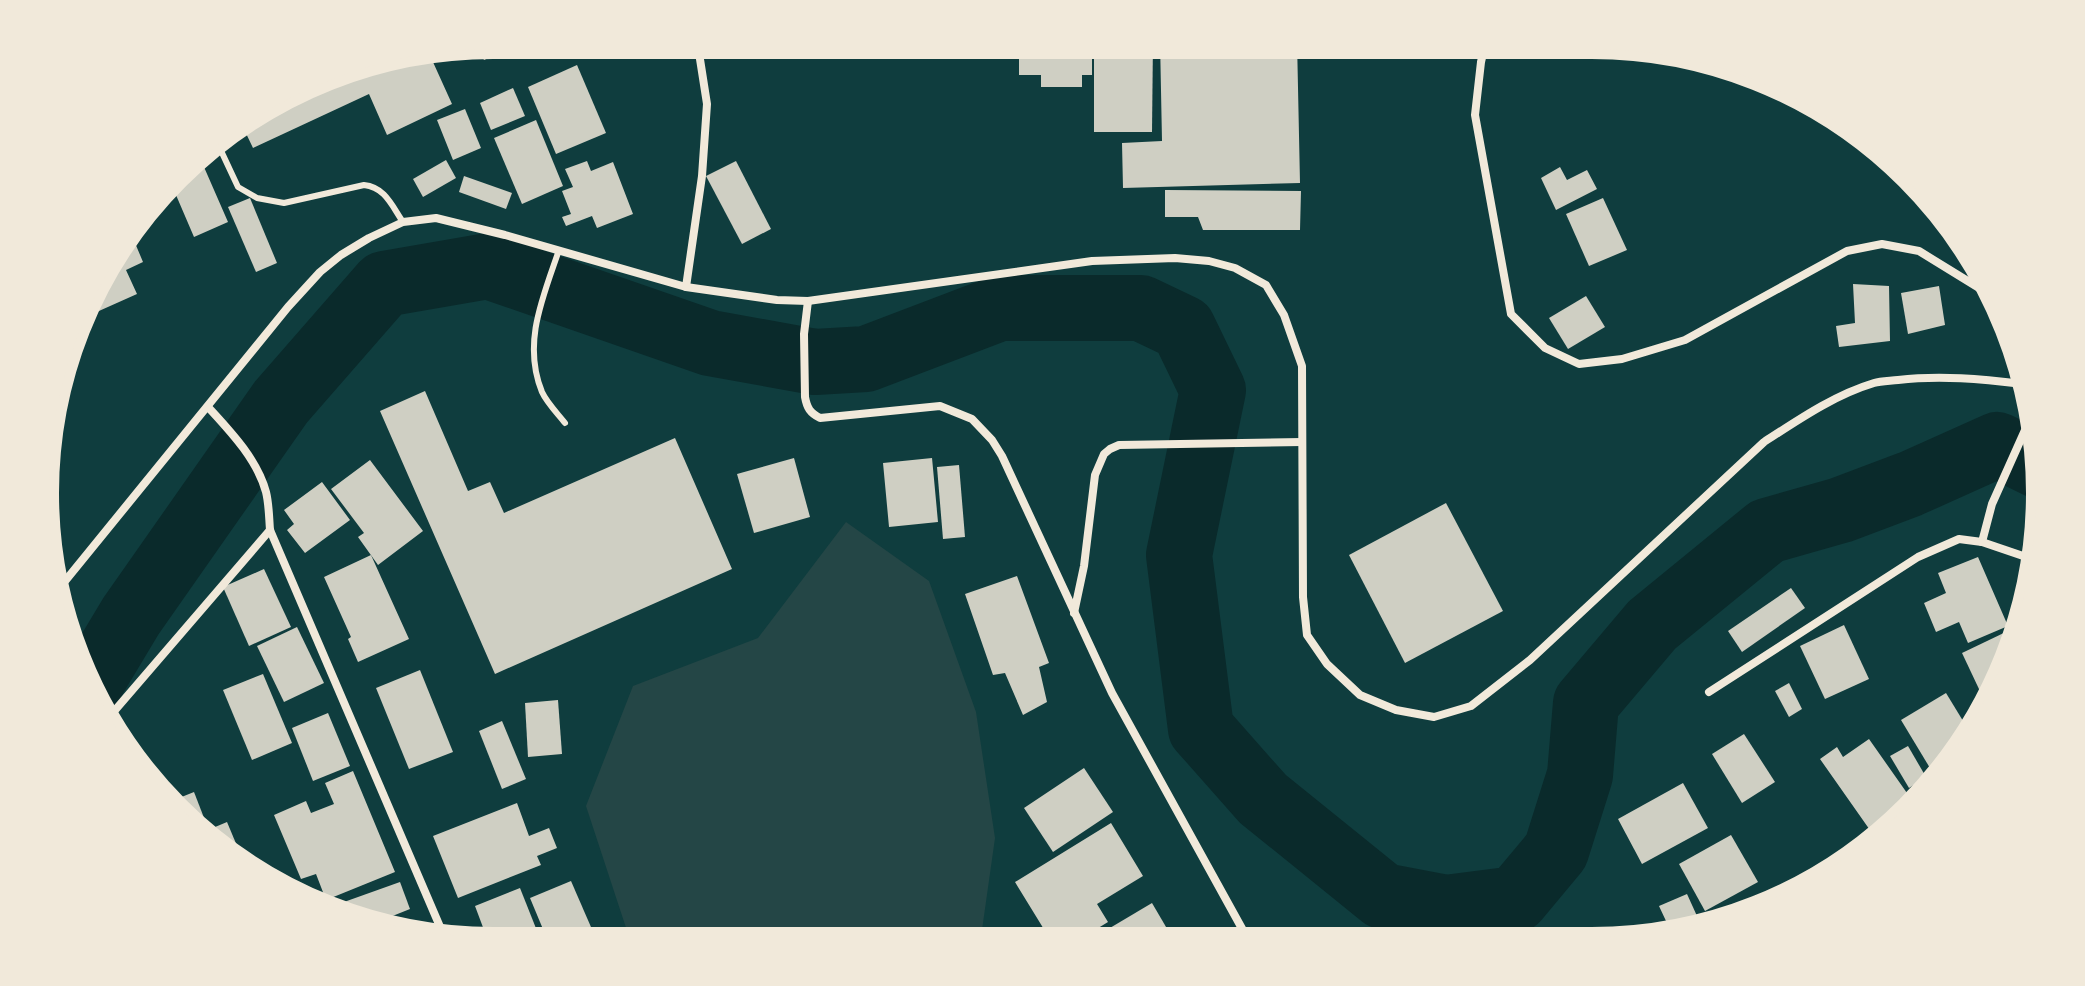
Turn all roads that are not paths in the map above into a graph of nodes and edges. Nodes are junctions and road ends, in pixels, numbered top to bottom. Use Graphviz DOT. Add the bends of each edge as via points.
graph roads {
  1 [pos="699,54"];
  2 [pos="1483,54"];
  3 [pos="220,150"];
  4 [pos="403,222"];
  5 [pos="559,250"];
  6 [pos="686,287"];
  7 [pos="1980,289"];
  8 [pos="808,301"];
  9 [pos="2017,383"];
  10 [pos="208,407"];
  11 [pos="565,423"];
  12 [pos="2026,428"];
  13 [pos="1302,442"];
  14 [pos="270,530"];
  15 [pos="1982,542"];
  16 [pos="2026,557"];
  17 [pos="63,584"];
  18 [pos="1074,613"];
  19 [pos="1709,692"];
  20 [pos="113,712"];
  21 [pos="441,929"];
  22 [pos="1244,932"];
  1 -- 6 [label="street" via="707,104"];
  2 -- 7 [label="street" via="1475,115 1511,314 1545,348 1579,364 1622,359 1685,340 1847,251 1882,244 1919,251"];
  3 -- 4 [label="lane" via="238,187 257,198 284,203 374,186"];
  4 -- 5 [label="street" via="436,218"];
  4 -- 10 [label="street" via="320,272"];
  5 -- 6 [label="street"];
  5 -- 11 [label="lane" via="535,323 533,361 543,395"];
  6 -- 8 [label="street"];
  8 -- 13 [label="street" via="1092,261 1175,258 1235,268 1266,285 1284,315 1302,366"];
  8 -- 18 [label="street" via="805,397 810,411 820,418 940,406 972,419 1002,456"];
  9 -- 13 [label="street" via="1955,378 1875,382 1801,418 1764,442 1530,660 1471,706 1434,717 1396,710 1360,695 1327,664 1307,635"];
  10 -- 14 [label="street" via="258,472"];
  10 -- 17 [label="street"];
  12 -- 15 [label="street" via="1992,504"];
  13 -- 18 [label="street" via="1110,449 1095,475"];
  14 -- 20 [label="street"];
  14 -- 21 [label="street"];
  15 -- 16 [label="street"];
  15 -- 19 [label="street" via="1959,539 1918,557"];
  18 -- 22 [label="street" via="1112,693"];
}
